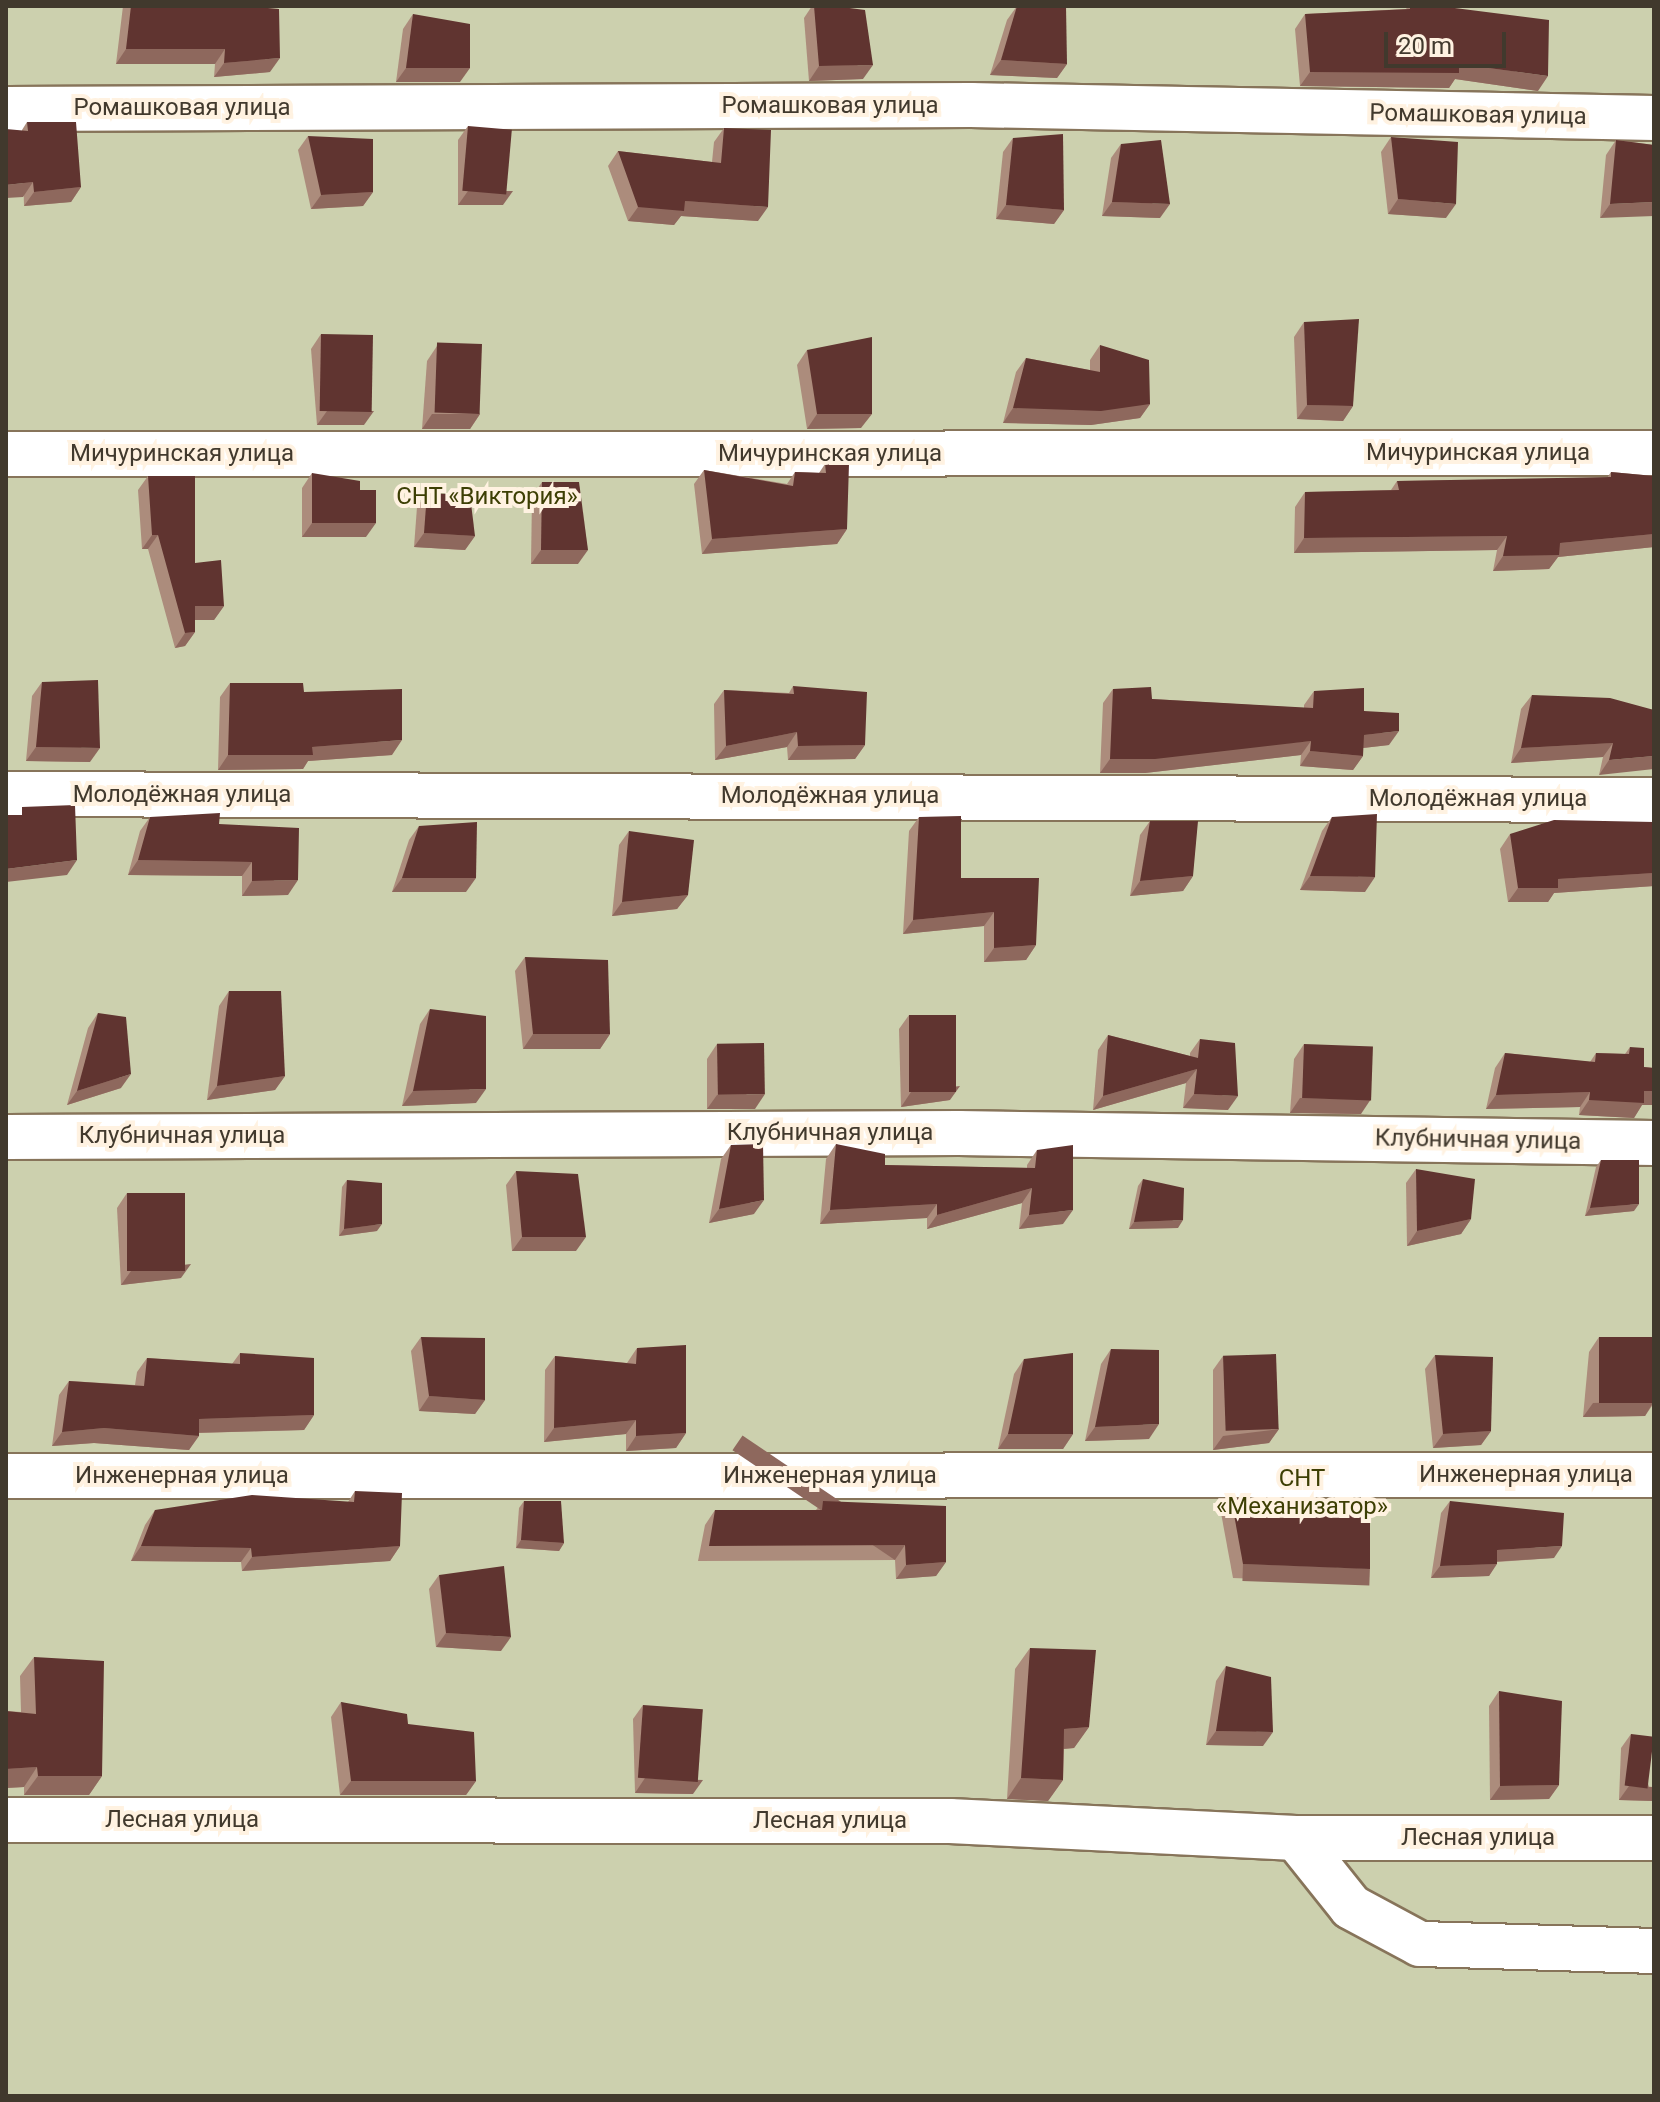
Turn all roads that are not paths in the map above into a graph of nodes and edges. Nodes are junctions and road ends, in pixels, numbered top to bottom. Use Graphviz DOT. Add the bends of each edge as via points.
graph roads {
  1 [pos="6,109"];
  2 [pos="1654,118"];
  3 [pos="1654,453"];
  4 [pos="6,454"];
  5 [pos="6,794"];
  6 [pos="1654,800"];
  7 [pos="6,1137"];
  8 [pos="1654,1143"];
  9 [pos="1654,1475"];
  10 [pos="6,1476"];
  11 [pos="6,1820"];
  12 [pos="1296,1838"];
  13 [pos="1654,1838"];
  14 [pos="1654,1951"];
  1 -- 2 [label="street, Ромашковая улица" via="971,105"];
  3 -- 4 [label="street, Мичуринская улица"];
  5 -- 6 [label="street, Молодёжная улица"];
  7 -- 8 [label="street, Клубничная улица" via="959,1133"];
  9 -- 10 [label="street, Инженерная улица"];
  11 -- 12 [label="street, Лесная улица" via="950,1821"];
  12 -- 13 [label="street, Лесная улица"];
  12 -- 14 [label="street" via="1351,1907 1420,1944"];
}
